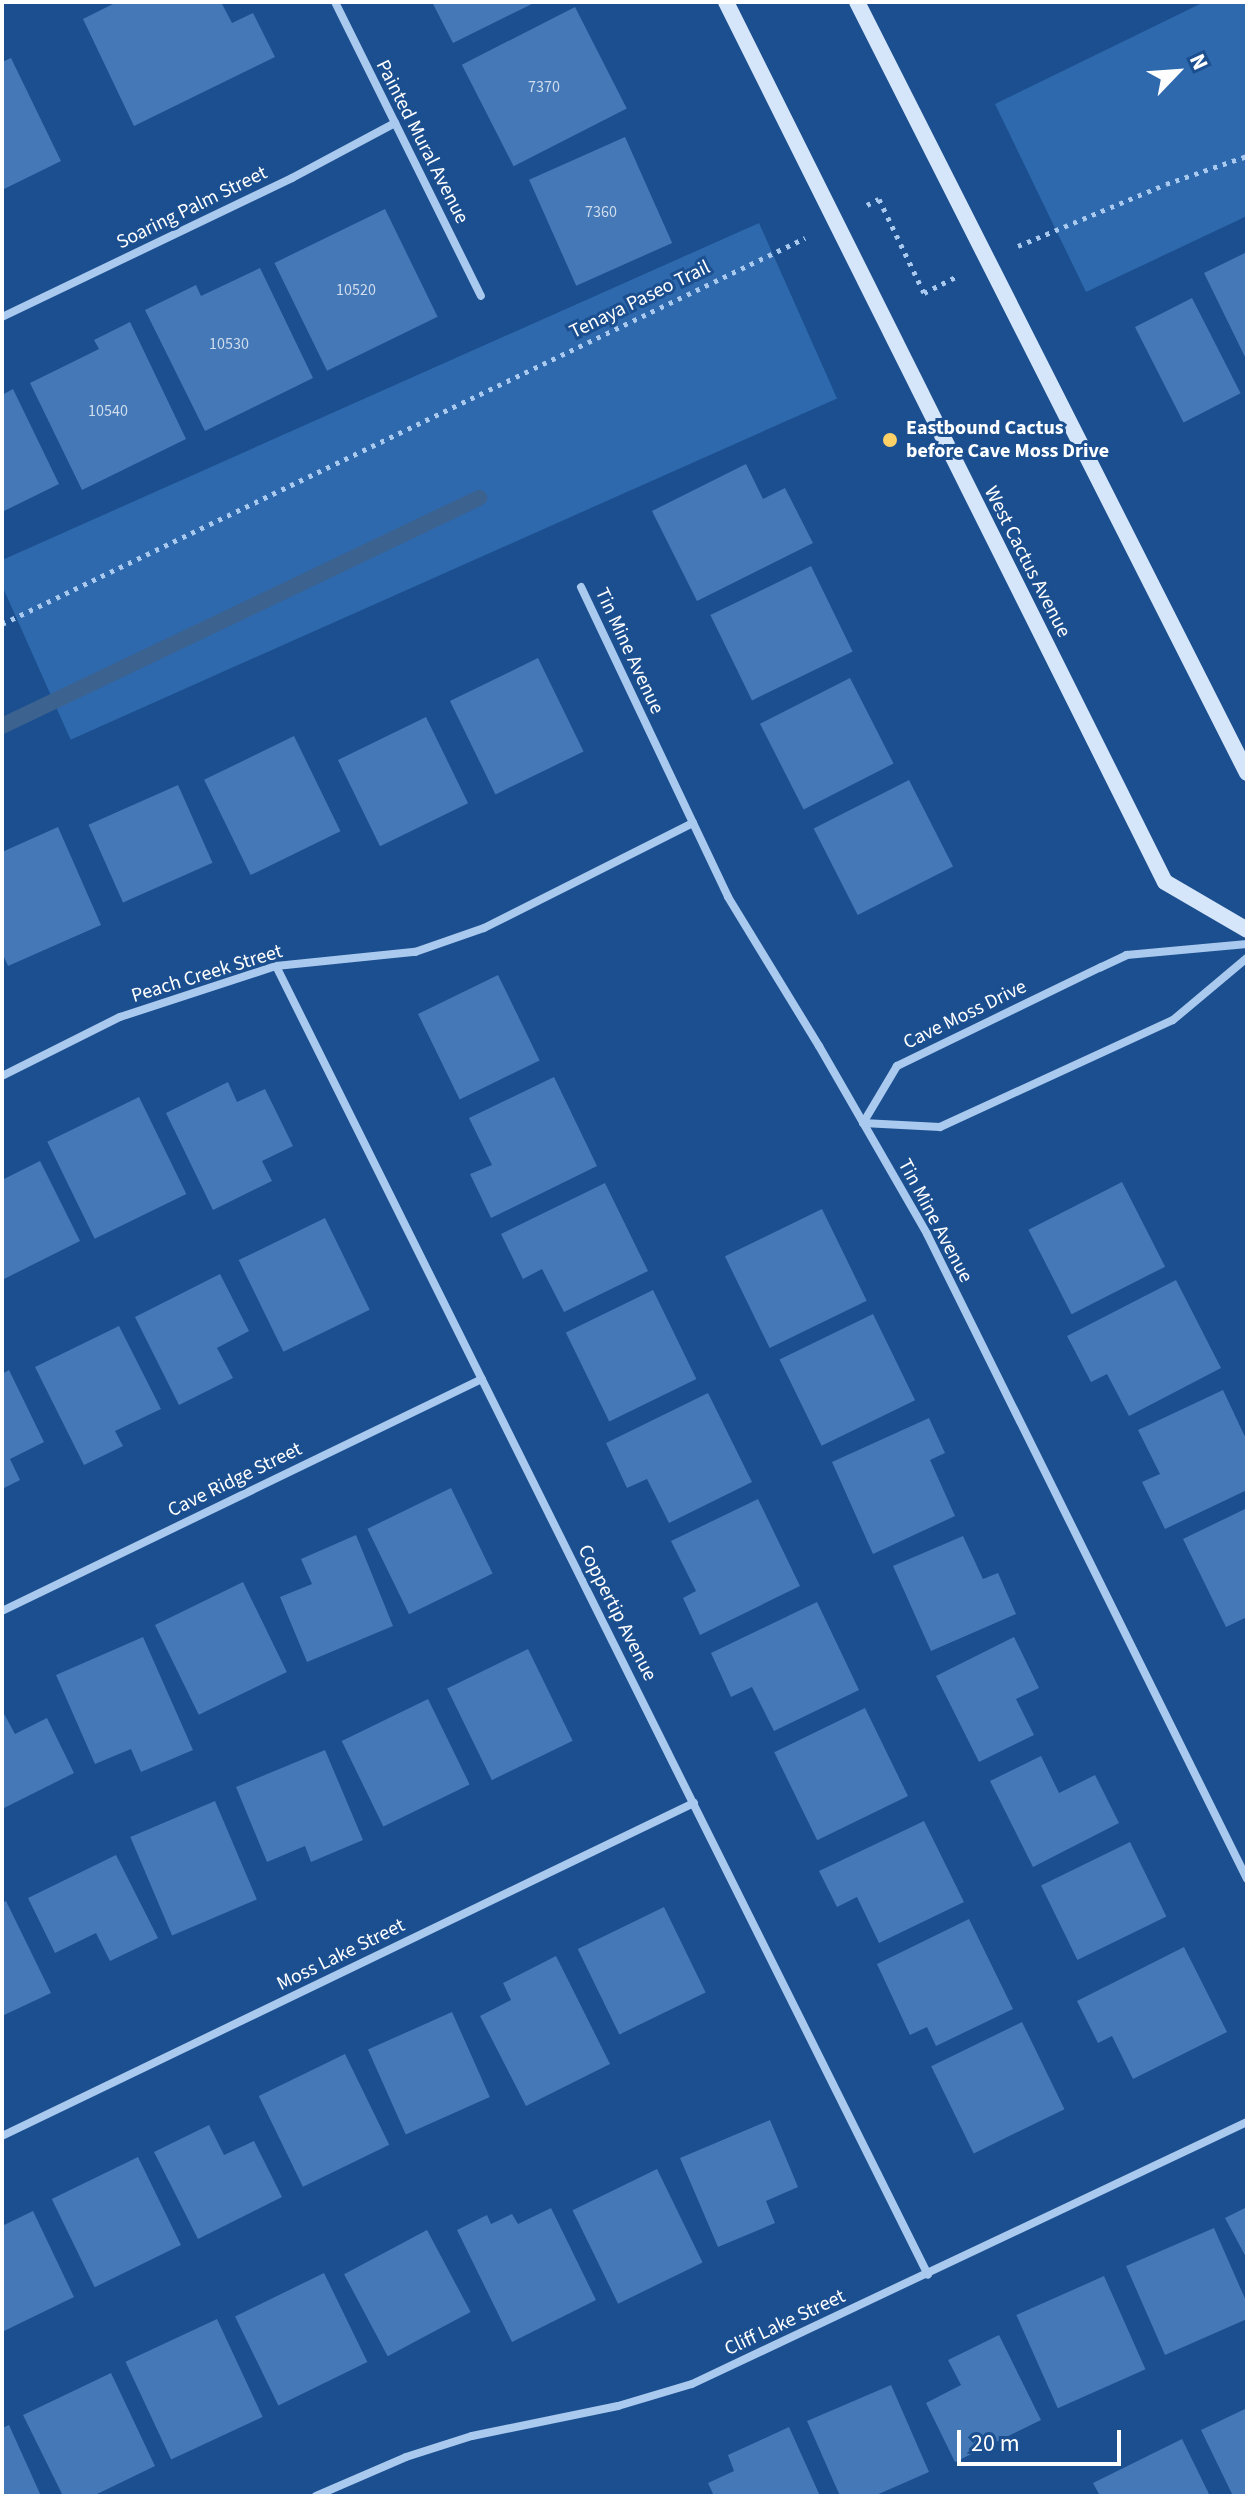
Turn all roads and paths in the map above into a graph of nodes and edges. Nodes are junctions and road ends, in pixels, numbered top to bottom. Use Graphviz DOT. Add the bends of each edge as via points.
graph roads {
  1 [pos="335,2"];
  2 [pos="726,2"];
  3 [pos="857,2"];
  4 [pos="395,123"];
  5 [pos="1247,156"];
  6 [pos="835,221"];
  7 [pos="988,261"];
  8 [pos="481,296"];
  9 [pos="2,317"];
  10 [pos="581,587"];
  11 [pos="2,624"];
  12 [pos="1247,773"];
  13 [pos="693,823"];
  14 [pos="1247,930"];
  15 [pos="1247,944"];
  16 [pos="1247,958"];
  17 [pos="276,966"];
  18 [pos="2,1076"];
  19 [pos="863,1123"];
  20 [pos="482,1379"];
  21 [pos="2,1611"];
  22 [pos="694,1803"];
  23 [pos="1247,1879"];
  24 [pos="1247,2122"];
  25 [pos="2,2136"];
  26 [pos="928,2275"];
  27 [pos="316,2496"];
  1 -- 4 [label="street, Painted Mural Avenue"];
  2 -- 6 [label="main road, West Cactus Avenue"];
  3 -- 7 [label="main road"];
  4 -- 8 [label="street, Painted Mural Avenue"];
  4 -- 9 [label="street, Soaring Palm Street"];
  5 -- 7 [label="path, Tenaya Paseo Trail" via="1114,204"];
  6 -- 7 [label="path, Tenaya Paseo Trail" via="879,199 924,293"];
  6 -- 11 [label="path, Tenaya Paseo Trail"];
  6 -- 14 [label="main road, West Cactus Avenue" via="1165,882"];
  7 -- 12 [label="main road"];
  10 -- 13 [label="street, Tin Mine Avenue"];
  13 -- 17 [label="street, Peach Creek Street" via="484,928 415,952"];
  13 -- 19 [label="street, Tin Mine Avenue" via="728,897"];
  15 -- 19 [label="street, Cave Moss Drive" via="1127,955 1101,967 897,1066"];
  16 -- 19 [label="street" via="1173,1020 940,1127"];
  17 -- 18 [label="street, Peach Creek Street" via="120,1017"];
  17 -- 20 [label="street, Coppertip Avenue"];
  19 -- 23 [label="street, Tin Mine Avenue" via="927,1234"];
  20 -- 21 [label="street, Cave Ridge Street"];
  20 -- 22 [label="street, Coppertip Avenue"];
  22 -- 25 [label="street, Moss Lake Street"];
  22 -- 26 [label="street, Coppertip Avenue"];
  24 -- 26 [label="street, Cliff Lake Street"];
  26 -- 27 [label="street, Cliff Lake Street" via="692,2384 618,2406 472,2436 406,2457"];
}
